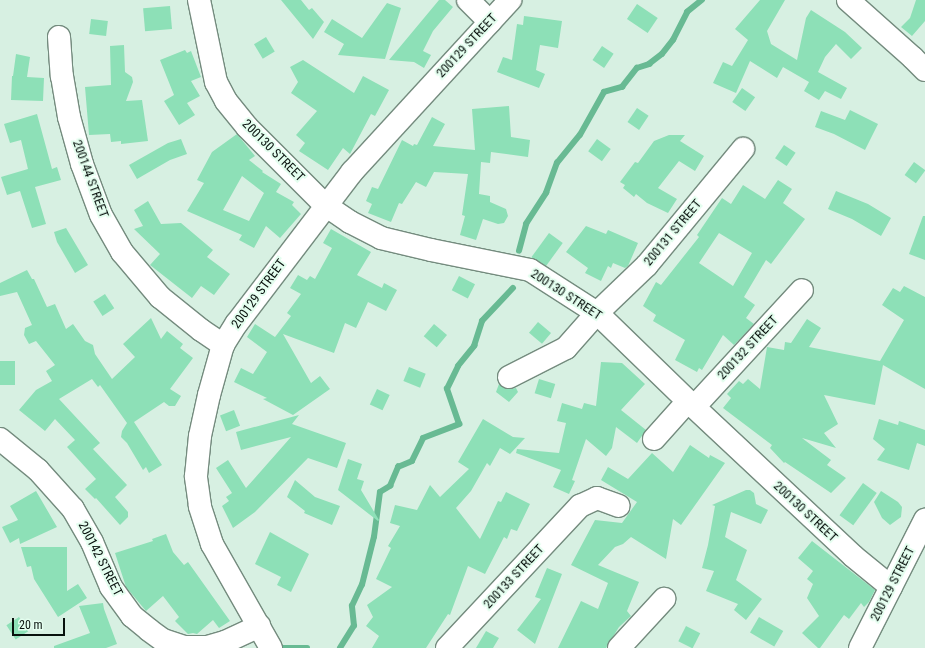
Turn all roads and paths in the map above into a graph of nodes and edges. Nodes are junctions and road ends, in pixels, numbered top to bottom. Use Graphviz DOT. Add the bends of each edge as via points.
graph roads {
  1 [pos="199,0"];
  2 [pos="468,0"];
  3 [pos="510,0"];
  4 [pos="848,0"];
  5 [pos="490,22"];
  6 [pos="59,37"];
  7 [pos="925,70"];
  8 [pos="743,149"];
  9 [pos="325,205"];
  10 [pos="802,290"];
  11 [pos="597,313"];
  12 [pos="223,345"];
  13 [pos="509,377"];
  14 [pos="691,404"];
  15 [pos="654,439"];
  16 [pos="1,445"];
  17 [pos="619,506"];
  18 [pos="925,520"];
  19 [pos="891,587"];
  20 [pos="664,599"];
  21 [pos="265,637"];
  22 [pos="447,648"];
  23 [pos="619,648"];
  24 [pos="860,648"];
  1 -- 9 [label="street, 200130 STREET" via="216,82 226,101 247,127"];
  2 -- 5 [label="street"];
  3 -- 5 [label="street, 200129 STREET"];
  4 -- 7 [label="street"];
  5 -- 9 [label="street, 200129 STREET" via="352,172"];
  6 -- 12 [label="street, 200144 STREET" via="69,117 82,164 101,215 122,252 160,297"];
  8 -- 11 [label="street, 200131 STREET" via="646,265"];
  9 -- 11 [label="street, 200130 STREET" via="381,238 530,270"];
  9 -- 12 [label="street, 200129 STREET" via="236,323"];
  10 -- 14 [label="street, 200132 STREET"];
  11 -- 13 [label="street, 200131 STREET" via="566,348"];
  11 -- 14 [label="street, 200130 STREET"];
  12 -- 21 [label="street, 200129 STREET" via="200,436 196,476 200,506 212,544"];
  14 -- 15 [label="street, 200132 STREET"];
  14 -- 19 [label="street, 200130 STREET" via="853,556"];
  16 -- 21 [label="street, 200142 STREET" via="38,470 73,508 92,542 111,587 132,616 149,630 163,640 185,647 207,647"];
  17 -- 22 [label="street, 200133 STREET" via="597,498 580,506"];
  18 -- 19 [label="street, 200129 STREET"];
  19 -- 24 [label="street, 200129 STREET"];
  20 -- 23 [label="street"];
}
